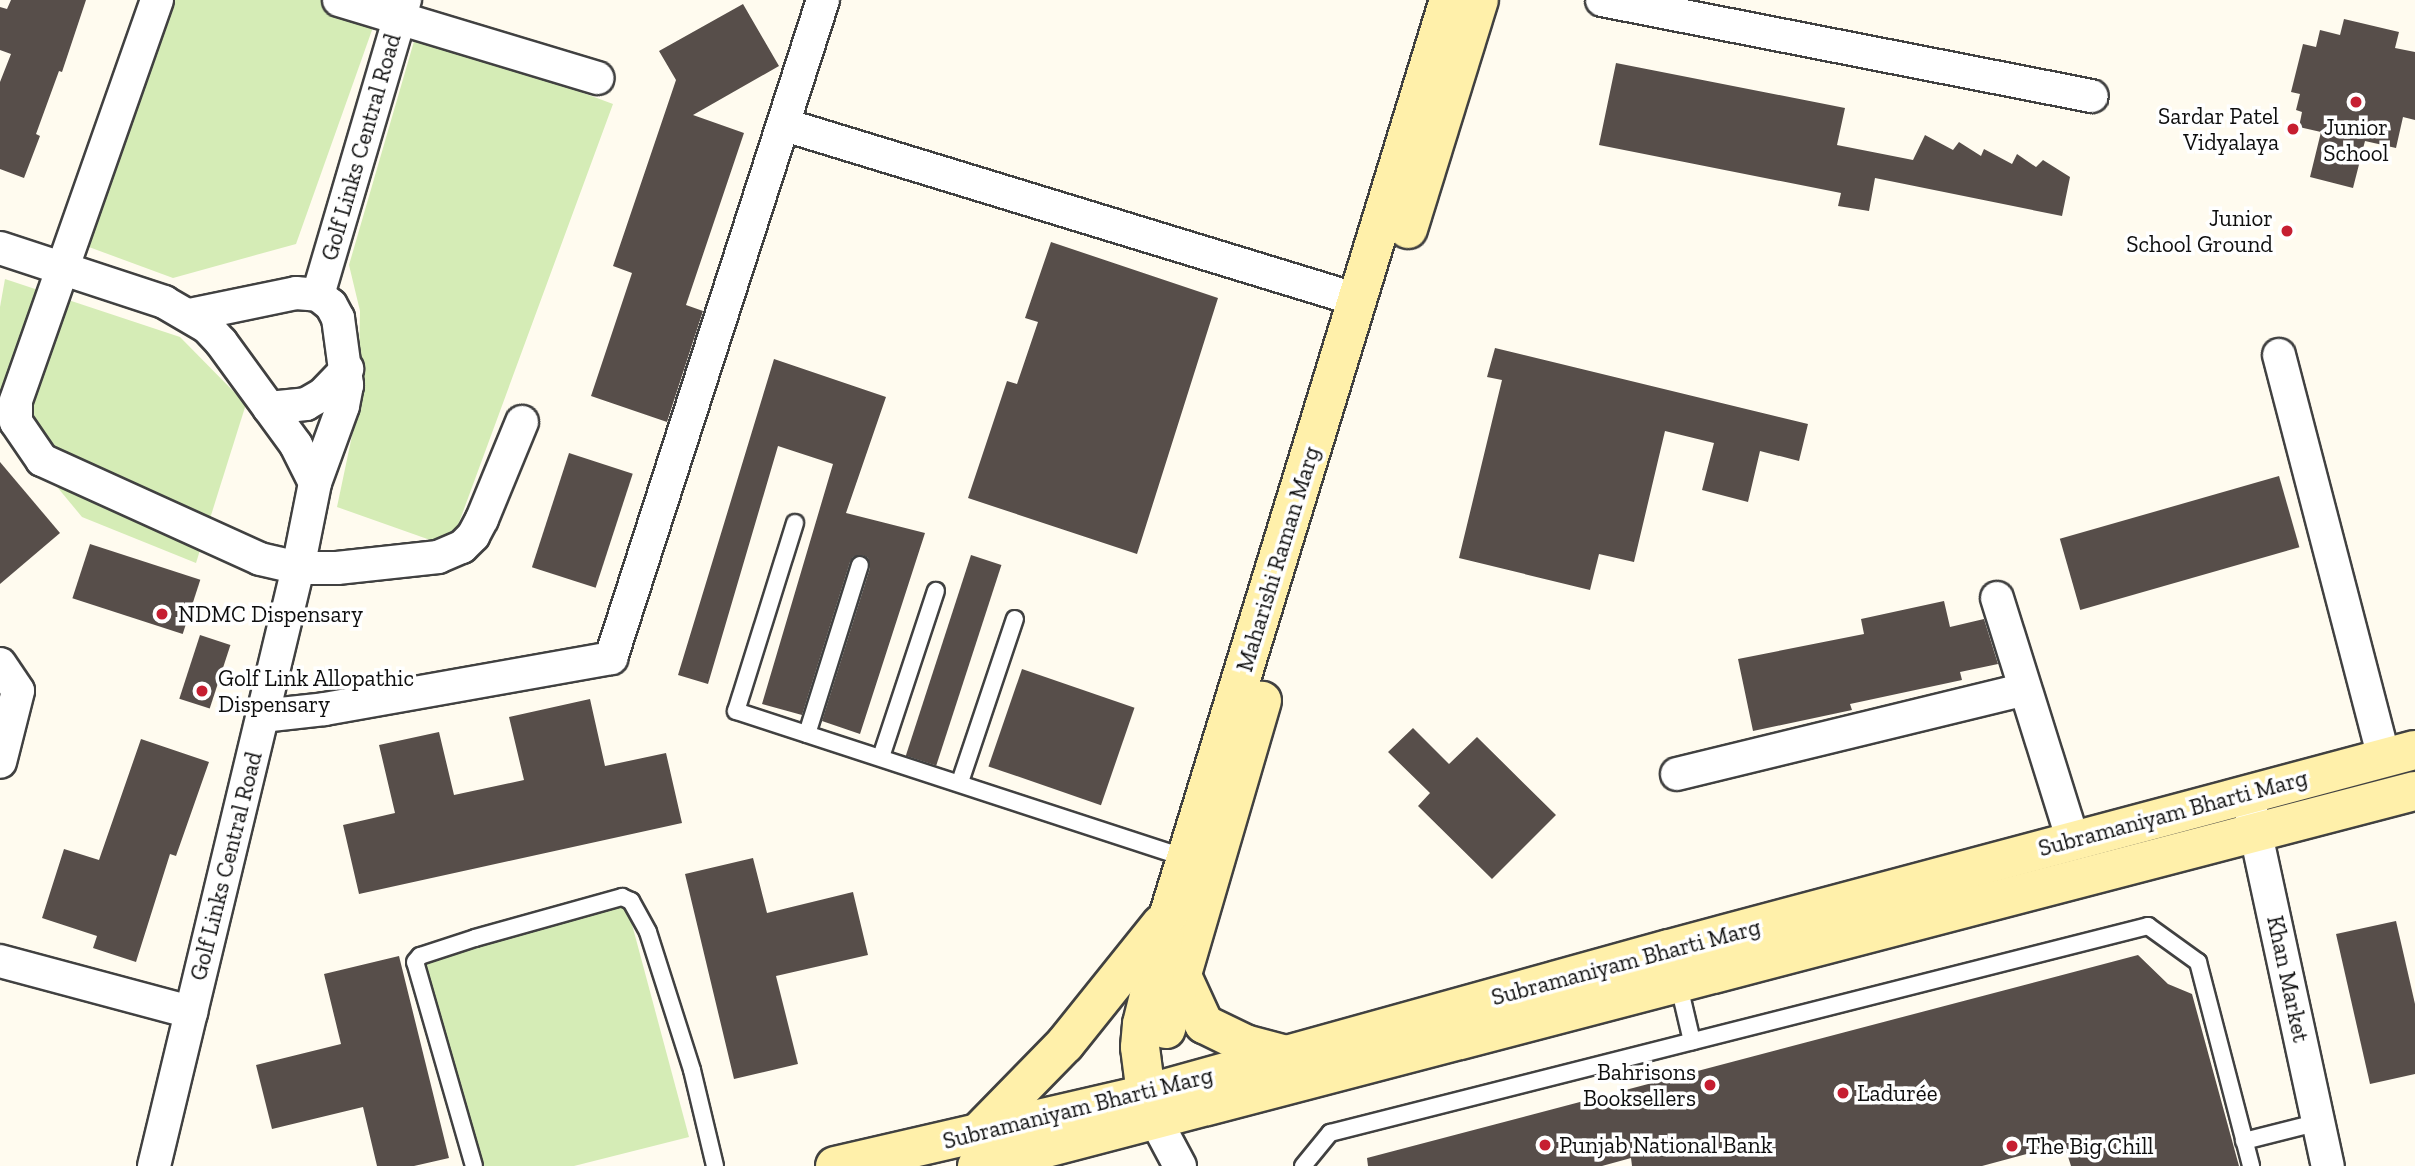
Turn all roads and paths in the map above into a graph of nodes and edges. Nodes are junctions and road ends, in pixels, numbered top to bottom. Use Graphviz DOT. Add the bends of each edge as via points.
graph roads {
  1 [pos="157,0"];
  2 [pos="339,0"];
  3 [pos="823,0"];
  4 [pos="1449,0"];
  5 [pos="1479,0"];
  6 [pos="1602,0"];
  7 [pos="402,9"];
  8 [pos="597,78"];
  9 [pos="2092,96"];
  10 [pos="785,125"];
  11 [pos="0,248"];
  12 [pos="61,270"];
  13 [pos="318,295"];
  14 [pos="1358,300"];
  15 [pos="190,315"];
  16 [pos="2279,355"];
  17 [pos="347,369"];
  18 [pos="269,408"];
  19 [pos="522,422"];
  20 [pos="315,483"];
  21 [pos="795,523"];
  22 [pos="860,565"];
  23 [pos="299,568"];
  24 [pos="936,591"];
  25 [pos="1997,598"];
  26 [pos="1015,619"];
  27 [pos="0,664"];
  28 [pos="2025,689"];
  29 [pos="262,716"];
  30 [pos="807,734"];
  31 [pos="2400,754"];
  32 [pos="881,757"];
  33 [pos="0,762"];
  34 [pos="1677,774"];
  35 [pos="960,782"];
  36 [pos="2415,791"];
  37 [pos="2247,793"];
  38 [pos="2255,831"];
  39 [pos="2073,840"];
  40 [pos="1186,858"];
  41 [pos="1169,914"];
  42 [pos="0,961"];
  43 [pos="1673,965"];
  44 [pos="1182,976"];
  45 [pos="191,1012"];
  46 [pos="1692,1041"];
  47 [pos="1286,1055"];
  48 [pos="1161,1105"];
  49 [pos="2319,1122"];
  50 [pos="2244,1141"];
  51 [pos="979,1149"];
  52 [pos="154,1166"];
  53 [pos="474,1166"];
  54 [pos="715,1166"];
  55 [pos="835,1166"];
  56 [pos="1180,1166"];
  57 [pos="1303,1166"];
  58 [pos="2251,1166"];
  59 [pos="2328,1166"];
  1 -- 12 [label="street"];
  2 -- 7 [label="street"];
  3 -- 10 [label="street"];
  4 -- 14 [label="main road, Maharishi Raman Marg"];
  5 -- 44 [label="main road, Maharishi Raman Marg" via="1287,616"];
  6 -- 9 [label="street"];
  7 -- 8 [label="street"];
  7 -- 13 [label="street, Golf Links Central Road"];
  10 -- 14 [label="street"];
  10 -- 29 [label="street" via="611,658"];
  11 -- 12 [label="street"];
  12 -- 15 [label="street" via="164,302"];
  12 -- 23 [label="street" via="16,401 16,422 24,438 42,460 61,472 260,559"];
  13 -- 15 [label="street" via="296,293"];
  13 -- 17 [label="street, Golf Links Central Road" via="338,318"];
  14 -- 40 [label="main road, Maharishi Raman Marg"];
  15 -- 18 [label="street" via="221,342"];
  16 -- 31 [label="street"];
  17 -- 18 [label="street" via="306,404"];
  17 -- 20 [label="street, Golf Links Central Road" via="344,406"];
  18 -- 20 [label="street" via="296,445"];
  19 -- 23 [label="street" via="482,519 462,547 438,557"];
  20 -- 23 [label="street, Golf Links Central Road"];
  21 -- 30 [label="lane" via="736,711"];
  22 -- 30 [label="lane"];
  23 -- 29 [label="street, Golf Links Central Road"];
  24 -- 32 [label="lane"];
  25 -- 28 [label="street"];
  26 -- 35 [label="lane"];
  27 -- 33 [label="street" via="19,691"];
  28 -- 34 [label="street"];
  28 -- 39 [label="street"];
  29 -- 45 [label="street, Golf Links Central Road"];
  30 -- 32 [label="lane"];
  31 -- 37 [label="main road, Subramaniyam Bharti Marg"];
  32 -- 35 [label="lane"];
  35 -- 40 [label="lane"];
  36 -- 38 [label="main road, Subramaniyam Bharti Marg"];
  37 -- 38 [label="street, Khan Market"];
  37 -- 39 [label="main road, Subramaniyam Bharti Marg"];
  38 -- 43 [label="main road, Subramaniyam Bharti Marg"];
  38 -- 49 [label="street, Khan Market"];
  39 -- 43 [label="main road, Subramaniyam Bharti Marg"];
  40 -- 41 [label="main road, Maharishi Raman Marg"];
  41 -- 48 [label="main road, Maharishi Raman Marg" via="1140,1046"];
  41 -- 51 [label="main road"];
  42 -- 45 [label="street"];
  43 -- 46 [label="lane"];
  43 -- 47 [label="main road, Subramaniyam Bharti Marg"];
  43 -- 48 [label="main road, Subramaniyam Bharti Marg"];
  44 -- 47 [label="main road" via="1203,1024 1245,1044"];
  44 -- 48 [label="main road, Maharishi Raman Marg" via="1166,1031"];
  45 -- 52 [label="street, Golf Links Central Road"];
  46 -- 50 [label="lane" via="2148,926 2197,962"];
  46 -- 57 [label="lane" via="1330,1133"];
  47 -- 48 [label="main road, Subramaniyam Bharti Marg"];
  48 -- 51 [label="main road, Subramaniyam Bharti Marg"];
  48 -- 56 [label="street"];
  49 -- 50 [label="lane"];
  49 -- 59 [label="street, Khan Market"];
  50 -- 58 [label="lane"];
  51 -- 55 [label="main road, Subramaniyam Bharti Marg"];
  53 -- 54 [label="lane" via="415,962 420,956 475,938 622,897 631,901 648,932 692,1070"];
}
